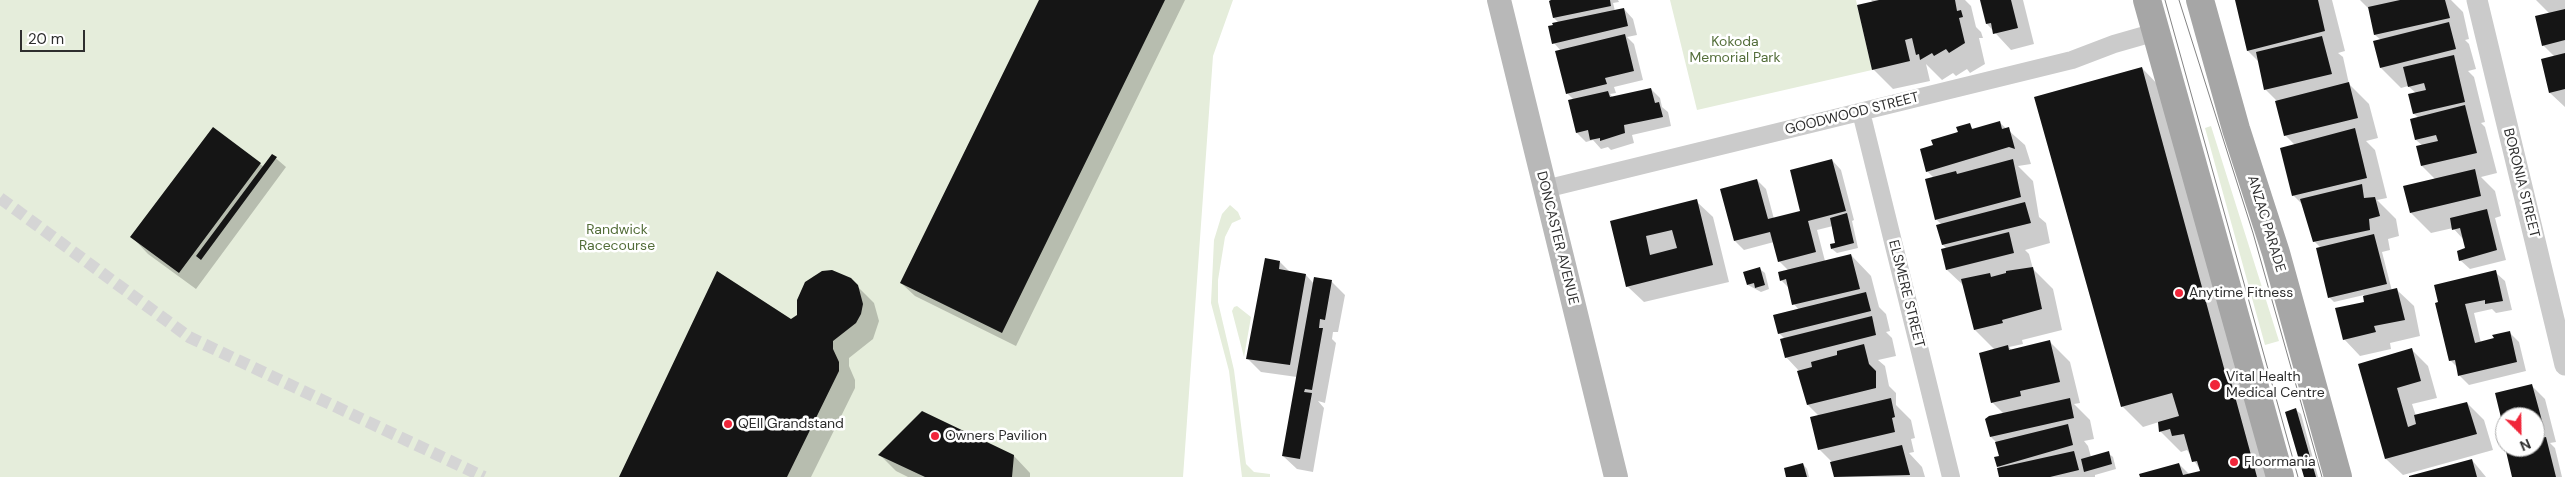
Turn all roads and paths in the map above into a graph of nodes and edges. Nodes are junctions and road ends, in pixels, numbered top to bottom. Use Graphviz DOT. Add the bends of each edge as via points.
graph roads {
  1 [pos="1498,0"];
  2 [pos="2147,0"];
  3 [pos="2200,0"];
  4 [pos="2477,0"];
  5 [pos="2156,32"];
  6 [pos="1861,112"];
  7 [pos="1545,189"];
  8 [pos="2565,365"];
  9 [pos="1616,477"];
  10 [pos="1951,477"];
  11 [pos="2280,477"];
  12 [pos="2338,477"];
  1 -- 7 [label="main road, DONCASTER AVENUE"];
  2 -- 5 [label="main road"];
  3 -- 12 [label="main road, ANZAC PARADE" via="2236,129 2276,253"];
  4 -- 8 [label="street, BORONIA STREET"];
  5 -- 6 [label="street, GOODWOOD STREET" via="2072,60"];
  5 -- 11 [label="main road"];
  6 -- 7 [label="street, GOODWOOD STREET"];
  6 -- 10 [label="street, ELSMERE STREET"];
  7 -- 9 [label="main road, DONCASTER AVENUE"];
}
